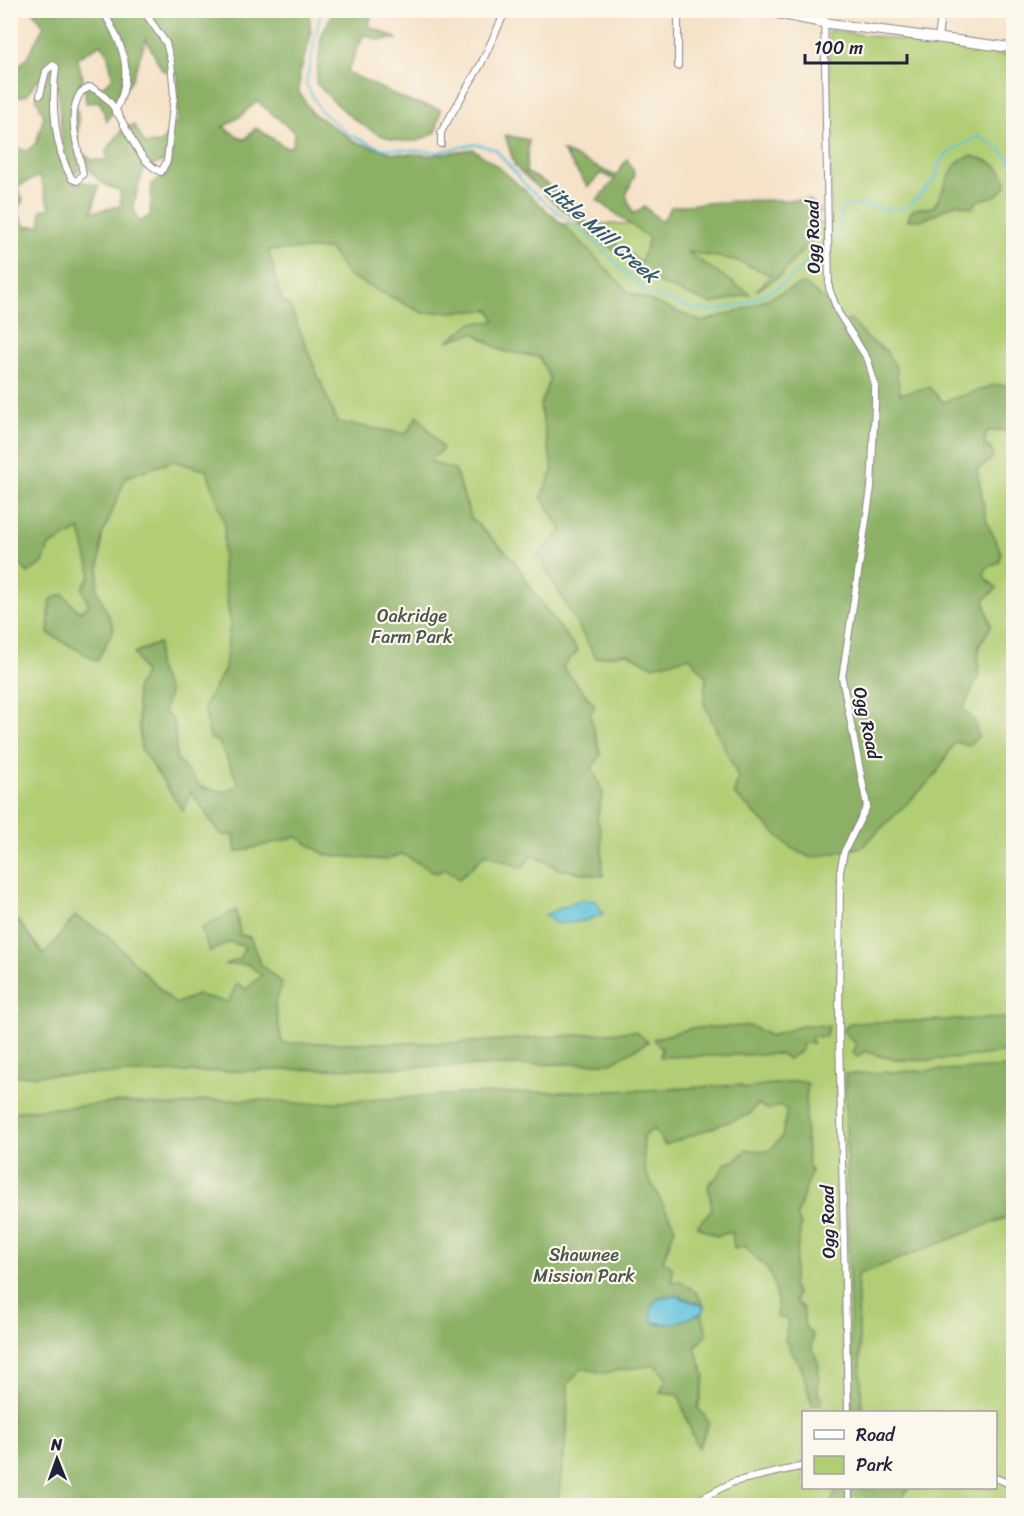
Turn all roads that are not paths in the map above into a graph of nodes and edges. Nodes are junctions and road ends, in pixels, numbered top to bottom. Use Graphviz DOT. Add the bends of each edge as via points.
graph roads {
  1 [pos="102,10"];
  2 [pos="143,10"];
  3 [pos="506,10"];
  4 [pos="678,10"];
  5 [pos="760,10"];
  6 [pos="824,10"];
  7 [pos="942,10"];
  8 [pos="825,23"];
  9 [pos="938,38"];
  10 [pos="1014,48"];
  11 [pos="678,66"];
  12 [pos="40,94"];
  13 [pos="115,112"];
  14 [pos="441,144"];
  15 [pos="848,1411"];
  16 [pos="802,1466"];
  17 [pos="997,1478"];
  18 [pos="1014,1486"];
  19 [pos="849,1489"];
  20 [pos="687,1506"];
  21 [pos="849,1506"];
  1 -- 13 [label="street" via="126,62 124,94"];
  2 -- 13 [label="street" via="166,43 174,79 166,168 161,172 150,165"];
  3 -- 14 [label="street" via="481,64 441,132"];
  4 -- 11 [label="street"];
  5 -- 8 [label="main road"];
  6 -- 8 [label="street, Ogg Road"];
  7 -- 9 [label="street"];
  8 -- 9 [label="main road"];
  8 -- 15 [label="street, Ogg Road" via="828,278 831,297 872,369 875,404 871,488 842,678 867,806 844,852 840,872 839,1034"];
  9 -- 10 [label="main road"];
  12 -- 13 [label="street" via="46,71 53,65 62,155 72,179 77,181 83,174 75,128 78,97 84,89 96,90"];
  16 -- 20 [label="street" via="734,1482"];
  17 -- 18 [label="street"];
  19 -- 21 [label="street"];
}
